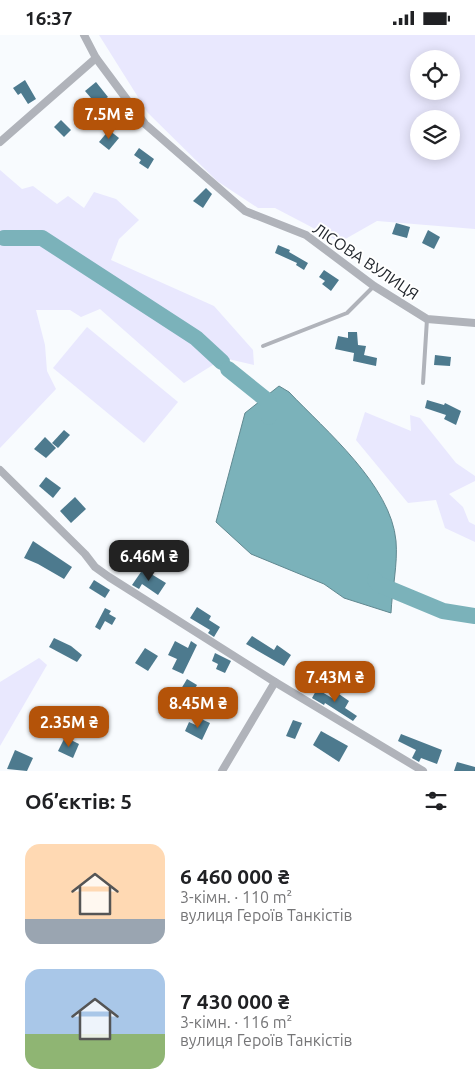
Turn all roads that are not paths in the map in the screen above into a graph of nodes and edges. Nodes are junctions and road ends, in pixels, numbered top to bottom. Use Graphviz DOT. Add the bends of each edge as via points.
graph roads {
  1 [pos="84,35"];
  2 [pos="96,58"];
  3 [pos="0,142"];
  4 [pos="374,286"];
  5 [pos="427,319"];
  6 [pos="475,323"];
  7 [pos="263,346"];
  8 [pos="423,383"];
  9 [pos="0,470"];
  10 [pos="274,682"];
  11 [pos="222,771"];
  12 [pos="423,771"];
  1 -- 2 [label="street, ЛІСОВА ВУЛИЦЯ"];
  2 -- 3 [label="street"];
  2 -- 4 [label="street, ЛІСОВА ВУЛИЦЯ" via="145,124 245,211 306,235"];
  4 -- 5 [label="street, ЛІСОВА ВУЛИЦЯ"];
  4 -- 7 [label="lane" via="348,313"];
  5 -- 6 [label="street, ЛІСОВА ВУЛИЦЯ"];
  5 -- 8 [label="lane"];
  9 -- 10 [label="street" via="95,567"];
  10 -- 11 [label="street"];
  10 -- 12 [label="street"];
}
